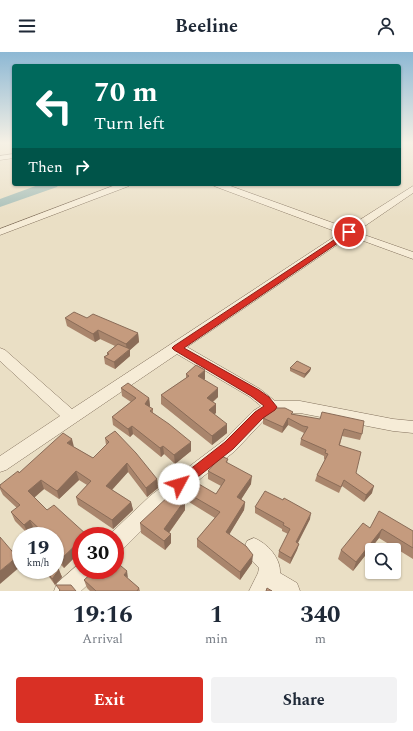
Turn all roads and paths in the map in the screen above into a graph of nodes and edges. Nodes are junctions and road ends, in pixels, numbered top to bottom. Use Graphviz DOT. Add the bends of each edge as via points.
graph roads {
  1 [pos="121,186"];
  2 [pos="222,186"];
  3 [pos="413,190"];
  4 [pos="0,232"];
  5 [pos="349,232"];
  6 [pos="413,256"];
  7 [pos="177,348"];
  8 [pos="0,353"];
  9 [pos="271,407"];
  10 [pos="72,418"];
  11 [pos="413,427"];
  12 [pos="0,465"];
  13 [pos="124,534"];
  14 [pos="254,548"];
  15 [pos="78,579"];
  16 [pos="264,585"];
  17 [pos="65,591"];
  18 [pos="289,591"];
  1 -- 4 [label="street"];
  2 -- 5 [label="street"];
  3 -- 5 [label="street"];
  5 -- 6 [label="street"];
  5 -- 7 [label="street"];
  7 -- 9 [label="street" via="255,393"];
  7 -- 10 [label="street"];
  8 -- 10 [label="street"];
  9 -- 11 [label="street" via="300,407"];
  9 -- 13 [label="street" via="259,415 229,446 157,502"];
  10 -- 12 [label="street"];
  14 -- 16 [label="street" via="269,562 270,568"];
  15 -- 17 [label="street"];
  16 -- 18 [label="street"];
}
